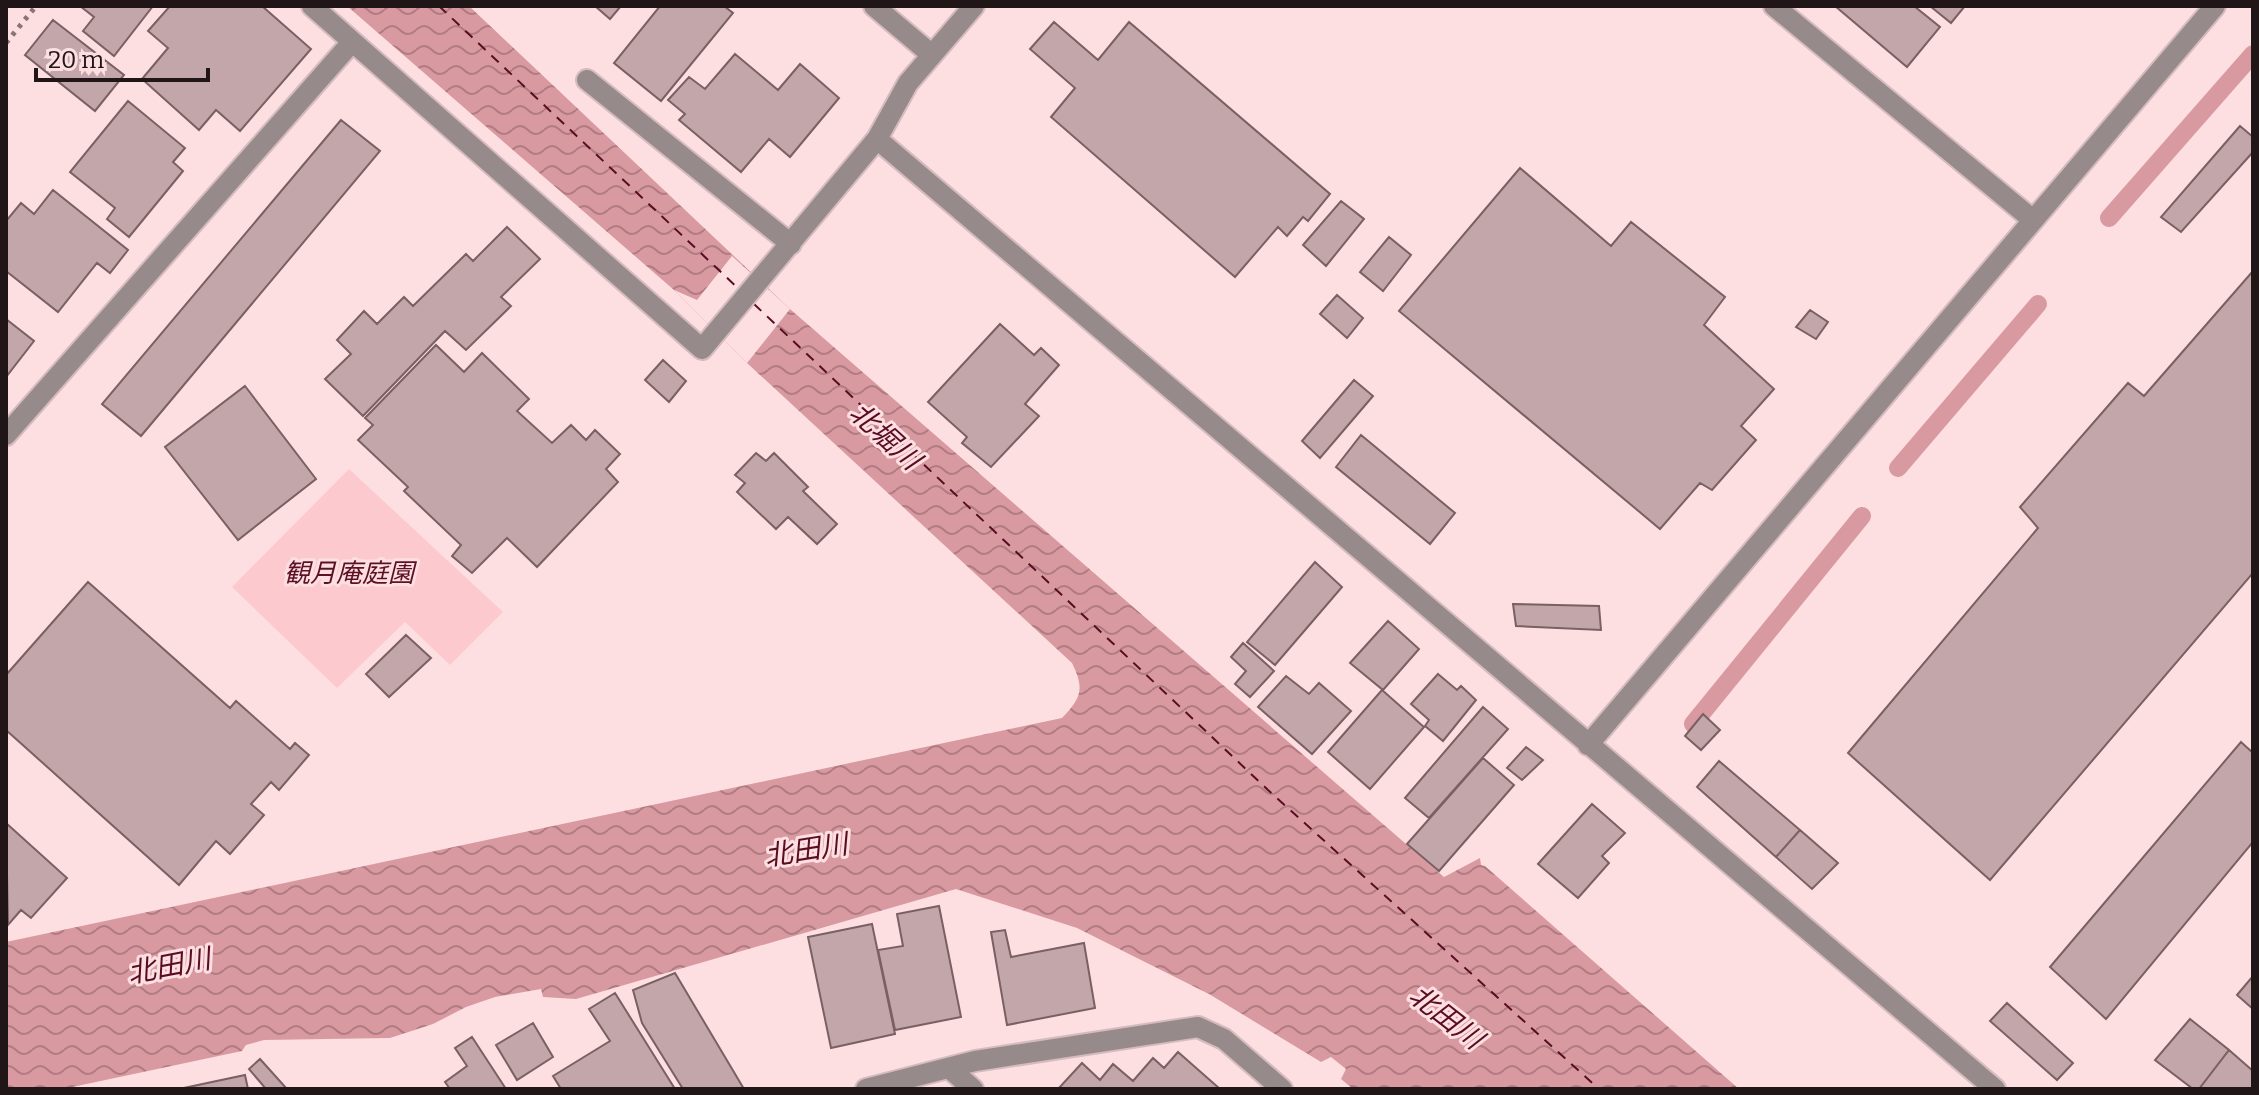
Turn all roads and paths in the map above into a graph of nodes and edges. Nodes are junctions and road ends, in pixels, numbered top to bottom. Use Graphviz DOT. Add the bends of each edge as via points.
graph roads {
  1 [pos="36,6"];
  2 [pos="312,6"];
  3 [pos="874,6"];
  4 [pos="974,6"];
  5 [pos="1774,6"];
  6 [pos="2215,6"];
  7 [pos="352,42"];
  8 [pos="6,43"];
  9 [pos="932,55"];
  10 [pos="587,80"];
  11 [pos="877,139"];
  12 [pos="2033,220"];
  13 [pos="791,244"];
  14 [pos="6,435"];
  15 [pos="1588,745"];
  16 [pos="949,1068"];
  17 [pos="866,1089"];
  18 [pos="973,1089"];
  19 [pos="1282,1089"];
  20 [pos="1995,1089"];
  1 -- 8 [label="path"];
  2 -- 7 [label="street"];
  3 -- 9 [label="street"];
  4 -- 9 [label="street"];
  5 -- 12 [label="street"];
  6 -- 12 [label="street"];
  7 -- 13 [label="street" via="702,349"];
  7 -- 14 [label="street"];
  9 -- 11 [label="street" via="908,83"];
  10 -- 13 [label="street"];
  11 -- 13 [label="street"];
  11 -- 15 [label="street"];
  12 -- 15 [label="street"];
  15 -- 20 [label="street"];
  16 -- 17 [label="street"];
  16 -- 18 [label="street"];
  16 -- 19 [label="street" via="1198,1027 1224,1039"];
}
